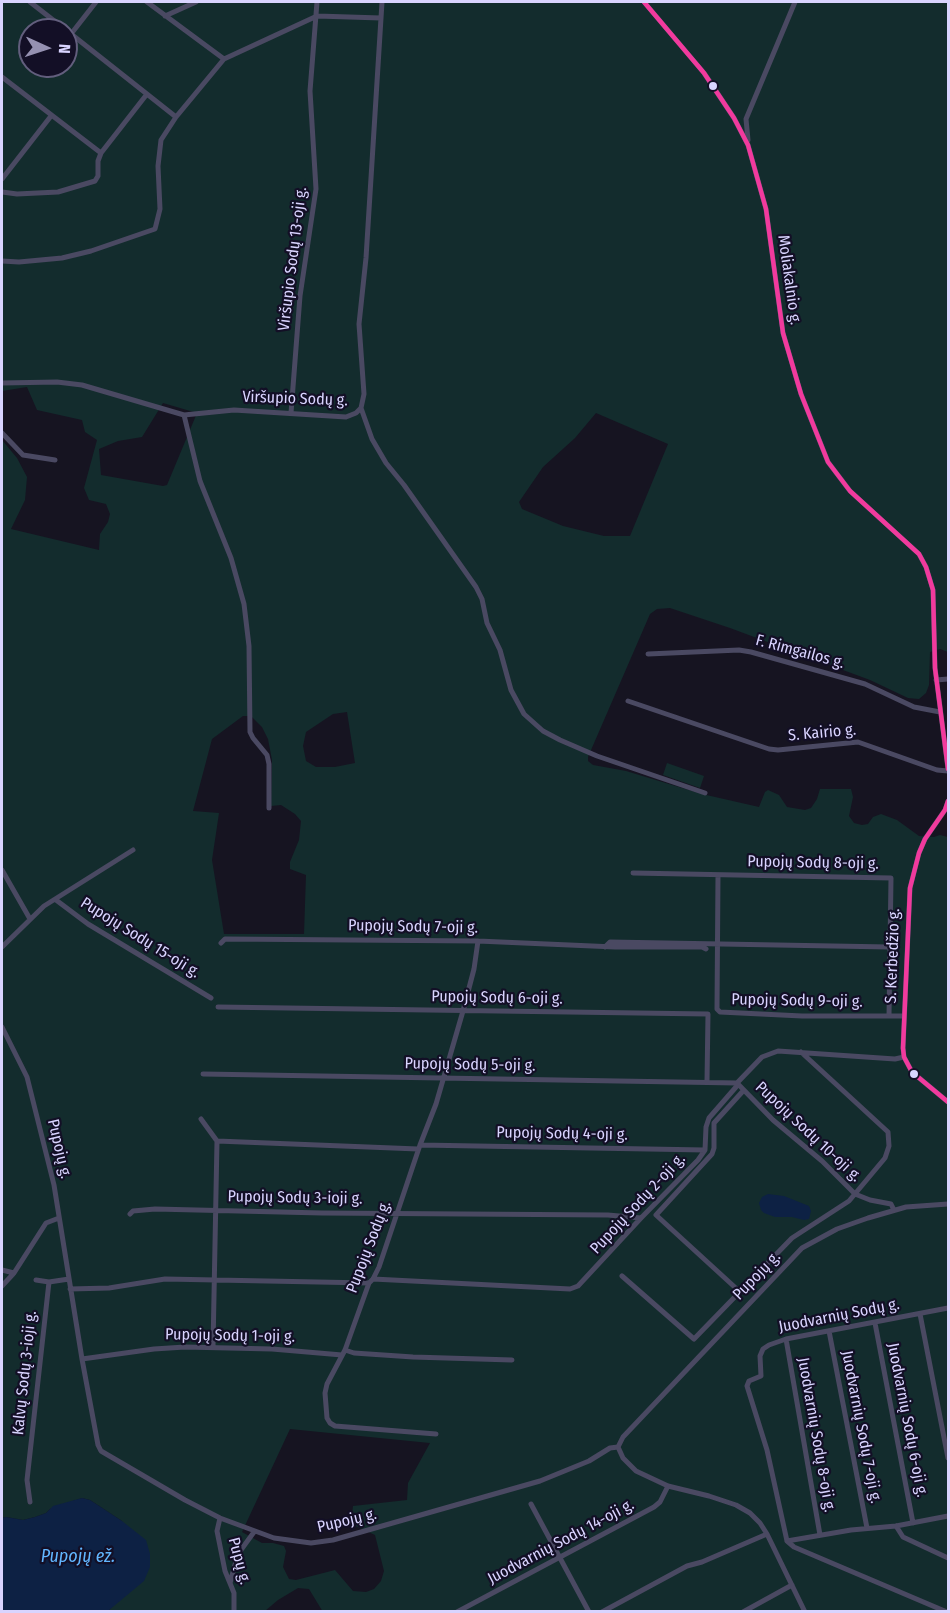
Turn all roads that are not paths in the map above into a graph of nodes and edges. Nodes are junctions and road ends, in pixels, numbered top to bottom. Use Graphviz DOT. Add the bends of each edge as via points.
graph roads {
  1 [pos="30,2"];
  2 [pos="96,2"];
  3 [pos="147,2"];
  4 [pos="196,2"];
  5 [pos="317,2"];
  6 [pos="382,2"];
  7 [pos="644,2"];
  8 [pos="795,2"];
  9 [pos="165,16"];
  10 [pos="317,16"];
  11 [pos="50,18"];
  12 [pos="381,18"];
  13 [pos="78,21"];
  14 [pos="78,40"];
  15 [pos="224,59"];
  16 [pos="2,77"];
  17 [pos="147,94"];
  18 [pos="51,116"];
  19 [pos="176,117"];
  20 [pos="734,118"];
  21 [pos="746,119"];
  22 [pos="748,145"];
  23 [pos="101,153"];
  24 [pos="2,178"];
  25 [pos="2,192"];
  26 [pos="2,261"];
  27 [pos="2,382"];
  28 [pos="361,408"];
  29 [pos="291,413"];
  30 [pos="184,415"];
  31 [pos="2,433"];
  32 [pos="55,460"];
  33 [pos="648,654"];
  34 [pos="948,679"];
  35 [pos="936,680"];
  36 [pos="628,701"];
  37 [pos="940,712"];
  38 [pos="948,770"];
  39 [pos="705,793"];
  40 [pos="948,801"];
  41 [pos="269,808"];
  42 [pos="132,850"];
  43 [pos="2,870"];
  44 [pos="633,873"];
  45 [pos="718,875"];
  46 [pos="56,900"];
  47 [pos="30,919"];
  48 [pos="478,941"];
  49 [pos="221,943"];
  50 [pos="717,943"];
  51 [pos="2,947"];
  52 [pos="605,947"];
  53 [pos="889,948"];
  54 [pos="706,949"];
  55 [pos="211,998"];
  56 [pos="218,1007"];
  57 [pos="463,1011"];
  58 [pos="889,1016"];
  59 [pos="904,1016"];
  60 [pos="2,1027"];
  61 [pos="801,1052"];
  62 [pos="904,1057"];
  63 [pos="203,1074"];
  64 [pos="444,1078"];
  65 [pos="707,1081"];
  66 [pos="737,1083"];
  67 [pos="743,1091"];
  68 [pos="948,1102"];
  69 [pos="201,1119"];
  70 [pos="217,1141"];
  71 [pos="419,1147"];
  72 [pos="705,1150"];
  73 [pos="855,1194"];
  74 [pos="948,1204"];
  75 [pos="216,1210"];
  76 [pos="894,1210"];
  77 [pos="396,1213"];
  78 [pos="130,1214"];
  79 [pos="59,1218"];
  80 [pos="641,1218"];
  81 [pos="2,1270"];
  82 [pos="14,1273"];
  83 [pos="622,1276"];
  84 [pos="69,1279"];
  85 [pos="36,1280"];
  86 [pos="215,1280"];
  87 [pos="371,1281"];
  88 [pos="49,1282"];
  89 [pos="2,1286"];
  90 [pos="70,1289"];
  91 [pos="739,1291"];
  92 [pos="948,1308"];
  93 [pos="920,1314"];
  94 [pos="875,1323"];
  95 [pos="829,1332"];
  96 [pos="786,1339"];
  97 [pos="213,1347"];
  98 [pos="344,1353"];
  99 [pos="82,1359"];
  100 [pos="512,1360"];
  101 [pos="436,1434"];
  102 [pos="618,1447"];
  103 [pos="948,1458"];
  104 [pos="669,1486"];
  105 [pos="30,1502"];
  106 [pos="531,1504"];
  107 [pos="948,1516"];
  108 [pos="220,1518"];
  109 [pos="913,1523"];
  110 [pos="896,1526"];
  111 [pos="867,1528"];
  112 [pos="254,1532"];
  113 [pos="767,1534"];
  114 [pos="820,1535"];
  115 [pos="787,1541"];
  116 [pos="948,1557"];
  117 [pos="560,1558"];
  118 [pos="230,1583"];
  119 [pos="792,1586"];
  120 [pos="234,1611"];
  121 [pos="457,1611"];
  122 [pos="589,1611"];
  123 [pos="602,1611"];
  124 [pos="743,1611"];
  125 [pos="805,1611"];
  126 [pos="947,1611"];
  1 -- 11 [label="street"];
  2 -- 13 [label="street"];
  3 -- 9 [label="street"];
  4 -- 9 [label="street"];
  5 -- 10 [label="street, Viršupio Sodų 13-oji g."];
  6 -- 12 [label="street, Viršupio Sodų g."];
  7 -- 20 [label="street, Moliakalnio g." via="704,73"];
  8 -- 21 [label="street"];
  9 -- 15 [label="street"];
  10 -- 12 [label="street"];
  10 -- 15 [label="street"];
  10 -- 29 [label="street, Viršupio Sodų 13-oji g." via="310,91 316,189 300,296"];
  12 -- 28 [label="street, Viršupio Sodų g." via="359,324 364,394"];
  14 -- 17 [label="street"];
  15 -- 19 [label="street"];
  16 -- 18 [label="street"];
  17 -- 19 [label="street"];
  17 -- 23 [label="street"];
  18 -- 23 [label="street"];
  18 -- 24 [label="street"];
  19 -- 26 [label="street" via="160,140 160,209 155,229 62,258"];
  20 -- 21 [label="street"];
  20 -- 22 [label="street, Moliakalnio g."];
  21 -- 22 [label="street"];
  22 -- 35 [label="street, Moliakalnio g." via="766,208 783,333 801,394 837,476 919,554 926,567 933,590"];
  23 -- 25 [label="street" via="95,181 58,192"];
  27 -- 30 [label="street, Viršupio Sodų g." via="82,385"];
  28 -- 29 [label="street, Viršupio Sodų g." via="346,417"];
  28 -- 39 [label="street" via="386,463 476,587 511,690 524,714 560,740"];
  29 -- 30 [label="street, Viršupio Sodų g." via="234,410"];
  30 -- 41 [label="street" via="200,481 231,558 244,604 249,646 250,732 267,755"];
  31 -- 32 [label="street" via="23,455"];
  33 -- 37 [label="street, F. Rimgailos g." via="751,652 865,684 914,707"];
  34 -- 35 [label="street"];
  35 -- 37 [label="street"];
  36 -- 38 [label="street, S. Kairio g." via="769,749 858,742 937,770"];
  37 -- 38 [label="street"];
  40 -- 59 [label="street, S. Kerbedžio g." via="925,839 912,880"];
  42 -- 46 [label="street"];
  43 -- 47 [label="street"];
  44 -- 45 [label="street, Pupojų Sodų 8-oji g."];
  45 -- 50 [label="street, Pupojų Sodų 9-oji g."];
  45 -- 53 [label="street, Pupojų Sodų 8-oji g." via="891,878"];
  46 -- 47 [label="street"];
  46 -- 55 [label="street, Pupojų Sodų 15-oji g." via="88,924"];
  47 -- 51 [label="street"];
  48 -- 49 [label="street, Pupojų Sodų 7-oji g." via="225,939"];
  48 -- 52 [label="street, Pupojų Sodų 7-oji g."];
  48 -- 57 [label="street, Pupojų Sodų g."];
  50 -- 52 [label="street, Pupojų Sodų 7-oji g." via="610,942"];
  50 -- 53 [label="street, Pupojų Sodų 7-oji g."];
  50 -- 58 [label="street, Pupojų Sodų 9-oji g." via="720,1012"];
  52 -- 54 [label="street, Pupojų Sodų 7-oji g."];
  53 -- 58 [label="street, Pupojų Sodų 8-oji g."];
  56 -- 57 [label="street, Pupojų Sodų 6-oji g."];
  57 -- 64 [label="street, Pupojų Sodų g."];
  57 -- 65 [label="street, Pupojų Sodų 6-oji g." via="708,1014"];
  58 -- 59 [label="street, Pupojų Sodų 9-oji g."];
  59 -- 62 [label="street, S. Kerbedžio g."];
  60 -- 79 [label="street, Pupojų g." via="27,1077"];
  61 -- 62 [label="street, Pupojų Sodų 2-oji g."];
  61 -- 66 [label="street, Pupojų Sodų 2-oji g." via="767,1053"];
  61 -- 73 [label="street" via="888,1132 885,1158"];
  62 -- 68 [label="street" via="912,1072"];
  63 -- 64 [label="street, Pupojų Sodų 5-oji g."];
  64 -- 65 [label="street, Pupojų Sodų 5-oji g."];
  64 -- 71 [label="street, Pupojų Sodų g."];
  65 -- 66 [label="street, Pupojų Sodų 5-oji g."];
  66 -- 67 [label="street, Pupojų Sodų 10-oji g."];
  66 -- 72 [label="street, Pupojų Sodų 2-oji g." via="708,1121"];
  67 -- 73 [label="street, Pupojų Sodų 10-oji g."];
  67 -- 91 [label="street" via="714,1123 712,1154 656,1215"];
  69 -- 70 [label="street"];
  70 -- 71 [label="street, Pupojų Sodų 4-oji g."];
  70 -- 75 [label="street"];
  71 -- 72 [label="street, Pupojų Sodų 4-oji g."];
  71 -- 77 [label="street, Pupojų Sodų g."];
  72 -- 80 [label="street, Pupojų Sodų 2-oji g."];
  73 -- 76 [label="street, Pupojų Sodų 10-oji g." via="891,1204"];
  73 -- 91 [label="street" via="838,1210 792,1238"];
  74 -- 76 [label="street, Pupojų g."];
  75 -- 77 [label="street, Pupojų Sodų 3-ioji g."];
  75 -- 78 [label="street, Pupojų Sodų 3-ioji g." via="155,1209"];
  75 -- 86 [label="street"];
  76 -- 102 [label="street, Pupojų g." via="837,1229 802,1248 623,1437"];
  77 -- 80 [label="street, Pupojų Sodų 3-ioji g."];
  77 -- 87 [label="street, Pupojų Sodų g."];
  79 -- 82 [label="street" via="46,1223"];
  79 -- 84 [label="street, Pupojų g."];
  80 -- 87 [label="street, Pupojų Sodų 2-oji g." via="586,1280 570,1289"];
  81 -- 82 [label="street"];
  82 -- 89 [label="street"];
  83 -- 91 [label="street" via="694,1339"];
  84 -- 88 [label="street"];
  84 -- 90 [label="street, Pupojų g."];
  85 -- 88 [label="street"];
  86 -- 87 [label="street, Pupojų Sodų 2-oji g."];
  86 -- 90 [label="street, Pupojų Sodų 2-oji g." via="165,1279 109,1288"];
  86 -- 97 [label="street"];
  87 -- 98 [label="street, Pupojų Sodų g."];
  88 -- 105 [label="street, Kalvų Sodų 3-ioji g." via="27,1480"];
  90 -- 99 [label="street, Pupojų g."];
  92 -- 93 [label="street, Juodvarnių Sodų g."];
  93 -- 94 [label="street, Juodvarnių Sodų g."];
  93 -- 103 [label="street"];
  94 -- 95 [label="street, Juodvarnių Sodų g."];
  94 -- 109 [label="street, Juodvarnių Sodų 6-oji g."];
  95 -- 96 [label="street, Juodvarnių Sodų g."];
  95 -- 111 [label="street, Juodvarnių Sodų 7-oji g."];
  96 -- 114 [label="street, Juodvarnių Sodų 8-oji g."];
  96 -- 115 [label="street, Juodvarnių Sodų g." via="763,1349 761,1376 747,1383"];
  97 -- 98 [label="street, Pupojų Sodų 1-oji g."];
  97 -- 99 [label="street, Pupojų Sodų 1-oji g." via="154,1349"];
  98 -- 100 [label="street, Pupojų Sodų 1-oji g."];
  98 -- 101 [label="street, Pupojų Sodų g." via="325,1393 330,1423"];
  99 -- 108 [label="street, Pupojų g." via="101,1451"];
  102 -- 104 [label="street" via="630,1466"];
  102 -- 112 [label="street, Pupojų g." via="540,1481 333,1540 296,1542"];
  104 -- 113 [label="street" via="736,1505 750,1513"];
  104 -- 117 [label="street, Juodvarnių Sodų 14-oji g." via="654,1507"];
  106 -- 117 [label="street"];
  107 -- 109 [label="street"];
  108 -- 112 [label="street, Pupojų g."];
  108 -- 118 [label="street, Pupų g." via="217,1531"];
  109 -- 110 [label="street"];
  110 -- 111 [label="street"];
  110 -- 116 [label="street" via="903,1538"];
  111 -- 114 [label="street"];
  112 -- 118 [label="street" via="238,1554"];
  113 -- 119 [label="street"];
  113 -- 123 [label="street" via="687,1566"];
  114 -- 115 [label="street"];
  115 -- 126 [label="street"];
  117 -- 121 [label="street, Juodvarnių Sodų 14-oji g."];
  117 -- 122 [label="street"];
  118 -- 120 [label="street, Pupų g."];
  119 -- 124 [label="street"];
  119 -- 125 [label="street"];
}
